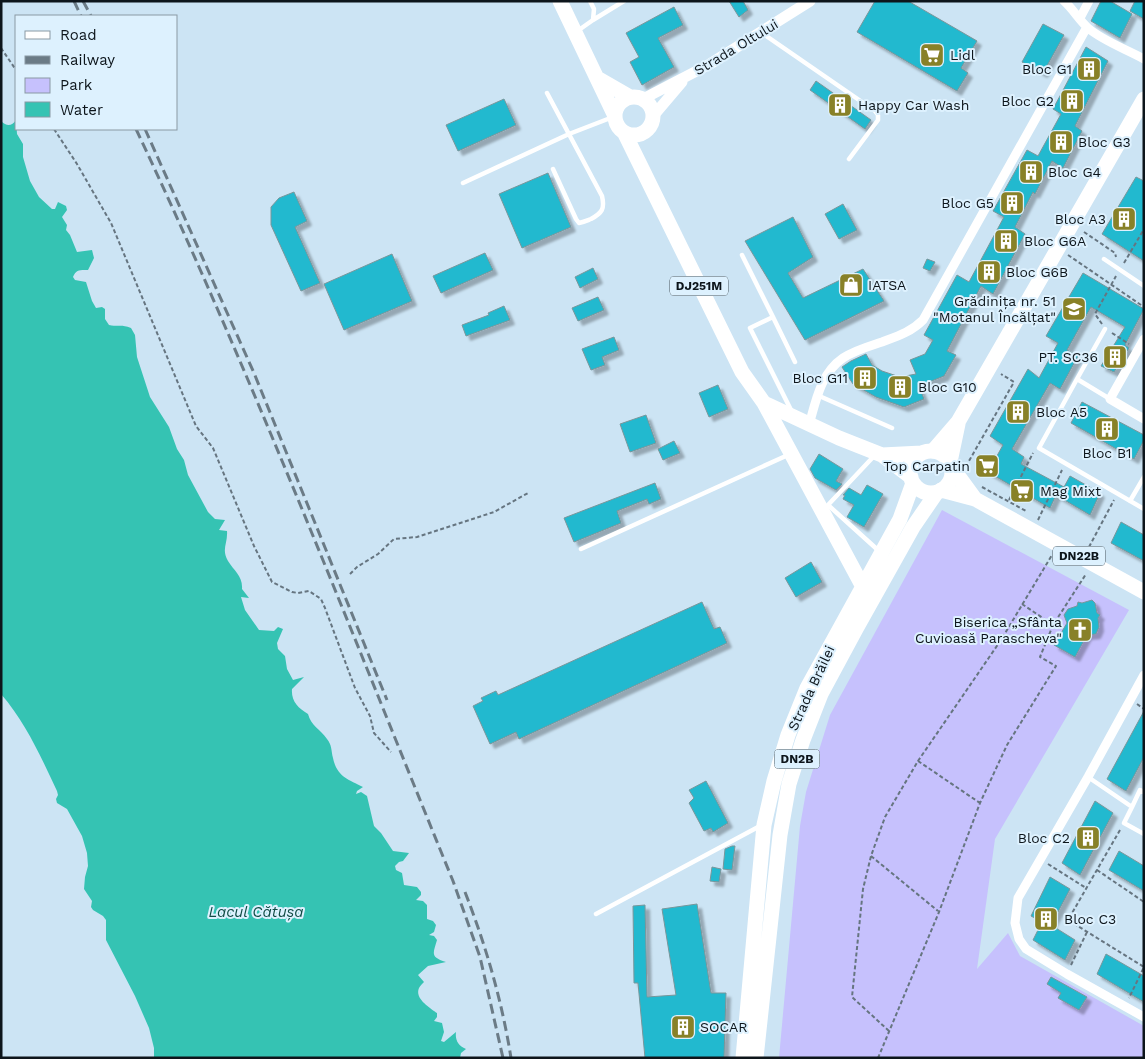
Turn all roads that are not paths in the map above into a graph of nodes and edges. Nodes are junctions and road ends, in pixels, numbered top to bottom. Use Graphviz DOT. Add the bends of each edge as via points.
graph roads {
  1 [pos="560,1"];
  2 [pos="590,1"];
  3 [pos="624,1"];
  4 [pos="810,1"];
  5 [pos="1064,1"];
  6 [pos="1089,1"];
  7 [pos="1080,18"];
  8 [pos="594,20"];
  9 [pos="1087,27"];
  10 [pos="575,32"];
  11 [pos="761,32"];
  12 [pos="1144,59"];
  13 [pos="687,77"];
  14 [pos="597,78"];
  15 [pos="547,93"];
  16 [pos="636,98"];
  17 [pos="1144,99"];
  18 [pos="615,116"];
  19 [pos="651,122"];
  20 [pos="624,132"];
  21 [pos="569,134"];
  22 [pos="849,159"];
  23 [pos="640,165"];
  24 [pos="553,169"];
  25 [pos="463,183"];
  26 [pos="742,255"];
  27 [pos="1104,259"];
  28 [pos="1144,286"];
  29 [pos="773,317"];
  30 [pos="1105,329"];
  31 [pos="1144,339"];
  32 [pos="795,362"];
  33 [pos="1078,379"];
  34 [pos="817,395"];
  35 [pos="1110,399"];
  36 [pos="764,403"];
  37 [pos="1144,419"];
  38 [pos="802,421"];
  39 [pos="958,422"];
  40 [pos="892,428"];
  41 [pos="927,452"];
  42 [pos="791,453"];
  43 [pos="879,455"];
  44 [pos="951,464"];
  45 [pos="1144,477"];
  46 [pos="912,480"];
  47 [pos="939,491"];
  48 [pos="976,491"];
  49 [pos="1130,501"];
  50 [pos="824,506"];
  51 [pos="1144,509"];
  52 [pos="581,549"];
  53 [pos="882,553"];
  54 [pos="863,587"];
  55 [pos="1144,592"];
  56 [pos="1144,675"];
  57 [pos="1088,777"];
  58 [pos="1144,792"];
  59 [pos="1132,807"];
  60 [pos="764,825"];
  61 [pos="1144,834"];
  62 [pos="596,914"];
  63 [pos="1144,1017"];
  64 [pos="743,1058"];
  65 [pos="756,1058"];
  1 -- 10 [label="main road, DJ251M"];
  2 -- 8 [label="lane"];
  3 -- 8 [label="lane"];
  4 -- 11 [label="street, Strada Oltului"];
  5 -- 7 [label="street"];
  6 -- 7 [label="street"];
  7 -- 9 [label="street"];
  8 -- 10 [label="lane"];
  9 -- 12 [label="street"];
  9 -- 34 [label="street" via="923,320 909,332 844,357 834,365"];
  10 -- 14 [label="main road, DJ251M"];
  11 -- 13 [label="street, Strada Oltului"];
  11 -- 22 [label="lane" via="878,116"];
  13 -- 16 [label="street, Strada Oltului"];
  13 -- 19 [label="street, Strada Oltului"];
  14 -- 16 [label="main road"];
  14 -- 18 [label="main road, DJ251M"];
  15 -- 21 [label="lane"];
  16 -- 18 [label="main road" via="619,104"];
  16 -- 19 [label="main road" via="650,105"];
  17 -- 39 [label="main road, Strada Brăilei / DN2B"];
  18 -- 20 [label="main road, DJ251M"];
  18 -- 21 [label="lane"];
  19 -- 20 [label="main road" via="637,135"];
  19 -- 23 [label="main road"];
  20 -- 23 [label="main road, DJ251M"];
  21 -- 24 [label="lane" via="602,196 604,206 601,213 579,222"];
  21 -- 25 [label="lane"];
  23 -- 36 [label="main road, DJ251M" via="742,372"];
  26 -- 29 [label="lane"];
  27 -- 28 [label="lane"];
  29 -- 32 [label="lane"];
  29 -- 38 [label="lane" via="750,328"];
  30 -- 33 [label="lane"];
  31 -- 35 [label="street"];
  33 -- 35 [label="lane"];
  33 -- 49 [label="lane" via="1039,448"];
  34 -- 38 [label="street"];
  34 -- 40 [label="lane"];
  35 -- 37 [label="street"];
  36 -- 38 [label="main road, DJ251M"];
  36 -- 42 [label="main road, DJ251M"];
  38 -- 43 [label="main road, DJ251M"];
  39 -- 41 [label="main road, Strada Brăilei / DN2B"];
  39 -- 44 [label="main road, Strada Brăilei / DN2B"];
  41 -- 43 [label="main road, DJ251M"];
  41 -- 44 [label="main road" via="940,453"];
  41 -- 46 [label="main road, Strada Brăilei / DN2B" via="915,459 911,467"];
  42 -- 50 [label="main road, DJ251M"];
  42 -- 52 [label="lane"];
  43 -- 46 [label="main road, DJ251M"];
  43 -- 50 [label="lane"];
  44 -- 47 [label="main road, Strada Brăilei / DN2B" via="951,480"];
  44 -- 48 [label="main road, DN22B"];
  45 -- 49 [label="lane"];
  46 -- 47 [label="main road" via="923,491"];
  46 -- 53 [label="main road, Strada Brăilei / DN2B" via="900,519"];
  47 -- 48 [label="main road, DN22B"];
  47 -- 65 [label="main road, Strada Brăilei / DN2B" via="913,527 856,629 821,694 803,740 789,784 780,835"];
  48 -- 55 [label="main road, DN22B" via="1025,527"];
  49 -- 51 [label="lane"];
  50 -- 53 [label="lane"];
  50 -- 54 [label="main road, DJ251M"];
  53 -- 54 [label="main road, Strada Brăilei / DN2B"];
  54 -- 60 [label="main road, Strada Brăilei / DN2B" via="807,688 788,735"];
  56 -- 57 [label="street"];
  57 -- 59 [label="lane"];
  57 -- 63 [label="street" via="1018,898 1014,923 1026,949"];
  58 -- 59 [label="lane" via="1140,790"];
  59 -- 61 [label="lane" via="1124,823"];
  60 -- 62 [label="lane"];
  60 -- 64 [label="main road, Strada Brăilei / DN2B"];
}
